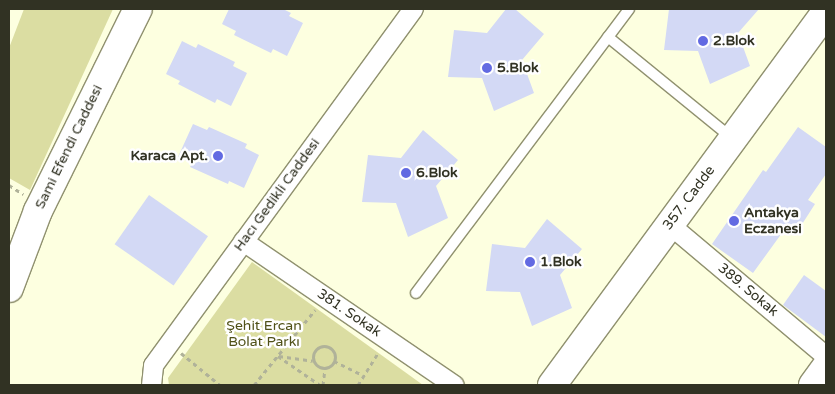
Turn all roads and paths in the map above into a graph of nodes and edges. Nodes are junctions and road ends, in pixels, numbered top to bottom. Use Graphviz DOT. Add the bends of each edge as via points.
graph roads {
  1 [pos="138,9"];
  2 [pos="413,9"];
  3 [pos="629,9"];
  4 [pos="826,12"];
  5 [pos="608,37"];
  6 [pos="734,140"];
  7 [pos="669,224"];
  8 [pos="243,241"];
  9 [pos="9,288"];
  10 [pos="416,293"];
  11 [pos="325,297"];
  12 [pos="387,340"];
  13 [pos="169,343"];
  14 [pos="278,356"];
  15 [pos="826,356"];
  16 [pos="313,361"];
  17 [pos="334,361"];
  18 [pos="826,367"];
  19 [pos="325,368"];
  20 [pos="364,375"];
  21 [pos="151,385"];
  22 [pos="220,385"];
  23 [pos="254,385"];
  24 [pos="322,385"];
  25 [pos="358,385"];
  26 [pos="454,385"];
  27 [pos="552,385"];
  28 [pos="813,385"];
  1 -- 9 [label="main road, Sami Efendi Caddesi" via="38,211"];
  2 -- 8 [label="street, Hacı Gedikli Caddesi"];
  3 -- 5 [label="lane"];
  4 -- 6 [label="main road, 357. Cadde"];
  5 -- 6 [label="lane"];
  5 -- 10 [label="lane"];
  6 -- 7 [label="main road, 357. Cadde"];
  7 -- 15 [label="street, 389. Sokak"];
  7 -- 27 [label="main road, 357. Cadde"];
  8 -- 11 [label="street, 381. Sokak"];
  8 -- 13 [label="street, Hacı Gedikli Caddesi"];
  11 -- 12 [label="street, 381. Sokak"];
  11 -- 14 [label="path"];
  12 -- 20 [label="path"];
  12 -- 26 [label="street, 381. Sokak"];
  13 -- 21 [label="street, Hacı Gedikli Caddesi" via="153,365"];
  13 -- 22 [label="path"];
  14 -- 16 [label="path"];
  14 -- 23 [label="path"];
  14 -- 24 [label="path"];
  16 -- 17 [label="path" via="314,351 323,345 333,350"];
  16 -- 19 [label="path"];
  17 -- 19 [label="path"];
  17 -- 20 [label="path"];
  18 -- 28 [label="main road"];
  19 -- 24 [label="path"];
  20 -- 25 [label="path"];
}
